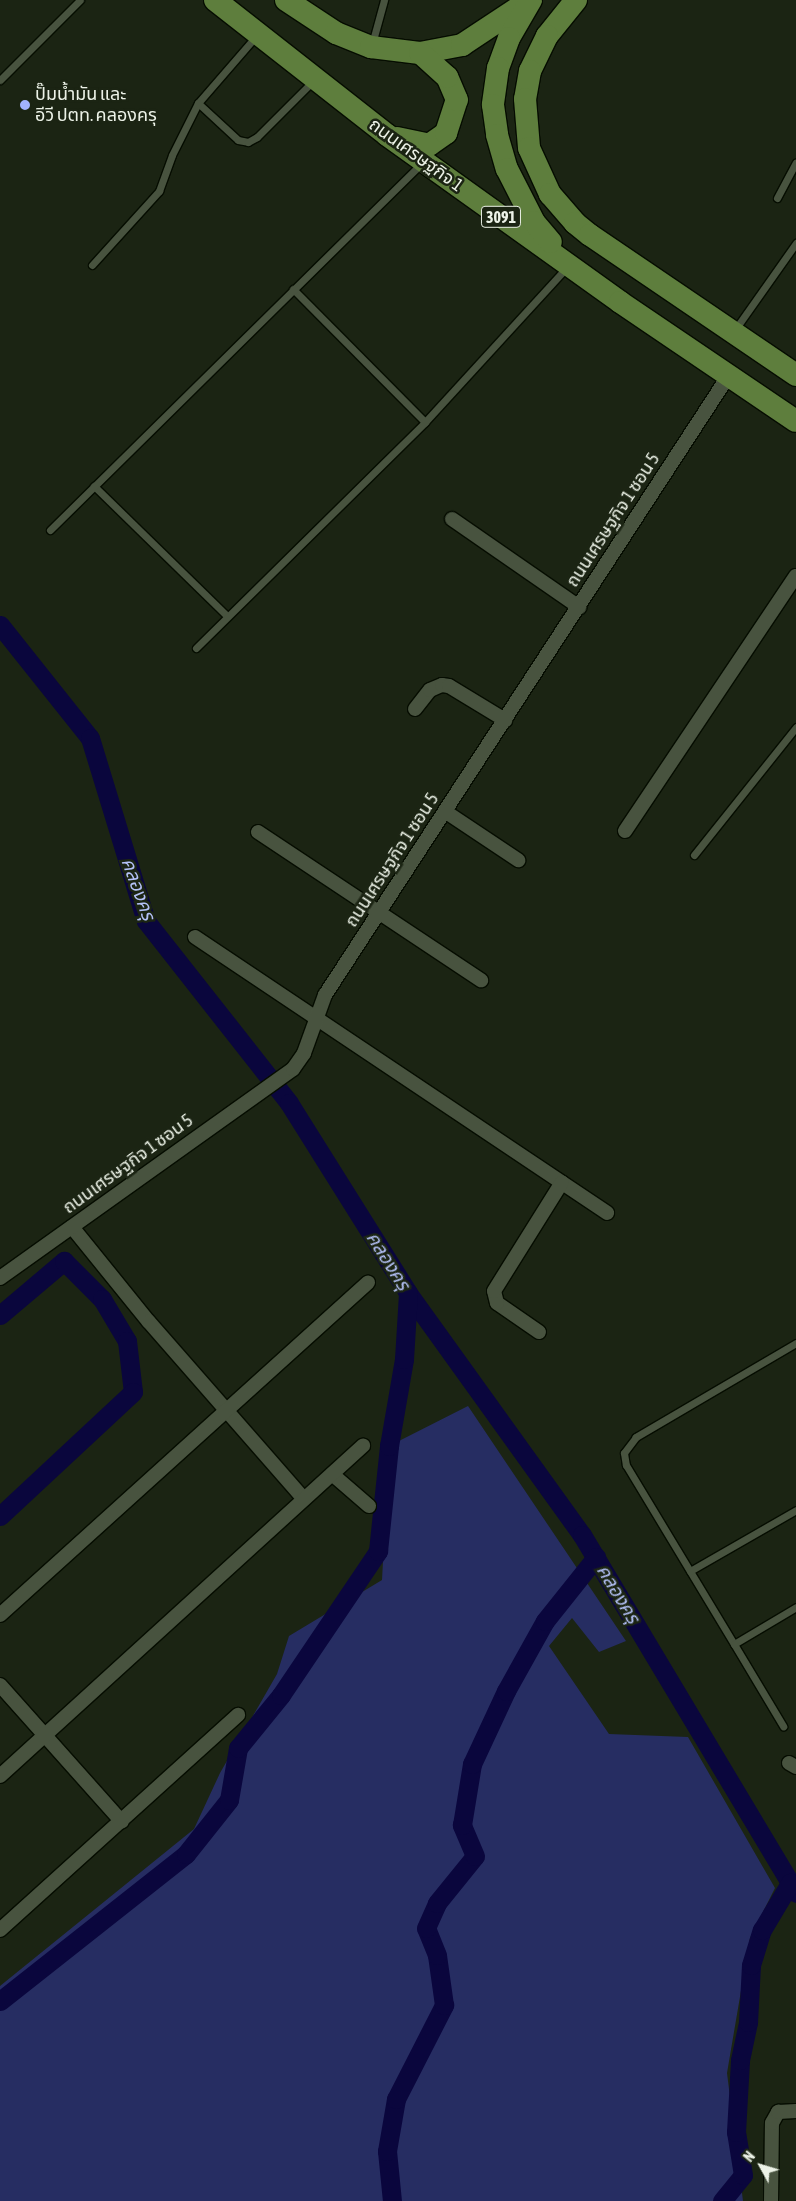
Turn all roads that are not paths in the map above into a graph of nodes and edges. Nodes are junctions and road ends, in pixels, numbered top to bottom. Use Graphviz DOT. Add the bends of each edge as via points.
graph roads {
  1 [pos="80,0"];
  2 [pos="215,0"];
  3 [pos="286,0"];
  4 [pos="384,0"];
  5 [pos="529,0"];
  6 [pos="576,0"];
  7 [pos="258,34"];
  8 [pos="371,46"];
  9 [pos="420,53"];
  10 [pos="314,79"];
  11 [pos="0,80"];
  12 [pos="198,103"];
  13 [pos="387,135"];
  14 [pos="423,162"];
  15 [pos="796,163"];
  16 [pos="777,198"];
  17 [pos="796,243"];
  18 [pos="92,265"];
  19 [pos="569,265"];
  20 [pos="599,284"];
  21 [pos="293,289"];
  22 [pos="733,332"];
  23 [pos="729,375"];
  24 [pos="796,375"];
  25 [pos="796,421"];
  26 [pos="425,422"];
  27 [pos="94,486"];
  28 [pos="452,519"];
  29 [pos="50,530"];
  30 [pos="796,576"];
  31 [pos="579,607"];
  32 [pos="226,615"];
  33 [pos="196,648"];
  34 [pos="415,709"];
  35 [pos="506,720"];
  36 [pos="796,727"];
  37 [pos="446,812"];
  38 [pos="625,830"];
  39 [pos="258,832"];
  40 [pos="694,855"];
  41 [pos="518,860"];
  42 [pos="380,912"];
  43 [pos="195,937"];
  44 [pos="481,980"];
  45 [pos="317,1017"];
  46 [pos="562,1182"];
  47 [pos="607,1213"];
  48 [pos="72,1227"];
  49 [pos="0,1278"];
  50 [pos="368,1283"];
  51 [pos="539,1332"];
  52 [pos="796,1343"];
  53 [pos="225,1409"];
  54 [pos="363,1446"];
  55 [pos="332,1474"];
  56 [pos="304,1499"];
  57 [pos="369,1506"];
  58 [pos="796,1510"];
  59 [pos="690,1571"];
  60 [pos="796,1607"];
  61 [pos="0,1615"];
  62 [pos="734,1644"];
  63 [pos="0,1685"];
  64 [pos="238,1715"];
  65 [pos="783,1726"];
  66 [pos="47,1735"];
  67 [pos="0,1776"];
  68 [pos="122,1822"];
  69 [pos="0,1930"];
  70 [pos="796,2111"];
  71 [pos="771,2201"];
  1 -- 11 [label="lane"];
  2 -- 7 [label="main road, ถนนเศรษฐกิจ 1 / 3091"];
  3 -- 8 [label="main road" via="336,34"];
  4 -- 8 [label="lane"];
  5 -- 9 [label="main road" via="462,45"];
  5 -- 20 [label="main road" via="498,68 493,105 497,136 507,169 534,222 555,248"];
  6 -- 22 [label="main road" via="547,36 530,71 525,125 539,174 561,209 575,223"];
  7 -- 10 [label="main road, ถนนเศรษฐกิจ 1 / 3091"];
  7 -- 12 [label="lane"];
  8 -- 9 [label="main road"];
  9 -- 13 [label="main road" via="447,77 457,100 446,133 428,145"];
  10 -- 12 [label="lane" via="258,137 248,142 238,140"];
  10 -- 13 [label="main road, ถนนเศรษฐกิจ 1 / 3091"];
  12 -- 18 [label="lane" via="172,155 159,191"];
  13 -- 14 [label="main road, ถนนเศรษฐกิจ 1 / 3091"];
  14 -- 19 [label="main road, ถนนเศรษฐกิจ 1 / 3091"];
  14 -- 21 [label="lane"];
  15 -- 16 [label="lane"];
  17 -- 22 [label="lane"];
  19 -- 20 [label="main road, ถนนเศรษฐกิจ 1 / 3091"];
  19 -- 26 [label="lane"];
  20 -- 23 [label="main road, ถนนเศรษฐกิจ 1 / 3091" via="620,302"];
  21 -- 26 [label="lane"];
  21 -- 27 [label="lane"];
  22 -- 24 [label="main road"];
  23 -- 25 [label="main road, ถนนเศรษฐกิจ 1 / 3091"];
  23 -- 31 [label="street, ถนนเศรษฐกิจ 1 ซอน 5"];
  26 -- 32 [label="lane"];
  27 -- 29 [label="lane"];
  27 -- 32 [label="lane"];
  28 -- 31 [label="street"];
  30 -- 38 [label="street"];
  31 -- 35 [label="street, ถนนเศรษฐกิจ 1 ซอน 5"];
  32 -- 33 [label="lane"];
  34 -- 35 [label="street" via="430,690 442,685"];
  35 -- 37 [label="street, ถนนเศรษฐกิจ 1 ซอน 5"];
  36 -- 40 [label="lane"];
  37 -- 41 [label="street"];
  37 -- 42 [label="street, ถนนเศรษฐกิจ 1 ซอน 5"];
  39 -- 42 [label="street"];
  42 -- 44 [label="street"];
  42 -- 45 [label="street, ถนนเศรษฐกิจ 1 ซอน 5" via="325,995"];
  43 -- 45 [label="street"];
  45 -- 46 [label="street"];
  45 -- 48 [label="street, ถนนเศรษฐกิจ 1 ซอน 5" via="304,1053 293,1069"];
  46 -- 47 [label="street"];
  46 -- 51 [label="street" via="494,1292 497,1303"];
  48 -- 49 [label="street, ถนนเศรษฐกิจ 1 ซอน 5"];
  48 -- 53 [label="street"];
  50 -- 53 [label="street"];
  52 -- 59 [label="lane" via="628,1444 624,1453 626,1465"];
  53 -- 56 [label="street"];
  53 -- 61 [label="street"];
  54 -- 55 [label="street"];
  55 -- 56 [label="street"];
  55 -- 57 [label="street"];
  56 -- 66 [label="street"];
  58 -- 59 [label="lane"];
  59 -- 62 [label="lane"];
  60 -- 62 [label="lane"];
  62 -- 65 [label="lane"];
  63 -- 66 [label="street"];
  64 -- 68 [label="street"];
  66 -- 67 [label="street"];
  66 -- 68 [label="street"];
  68 -- 69 [label="street"];
  70 -- 71 [label="street" via="778,2112 772,2123"];
}
